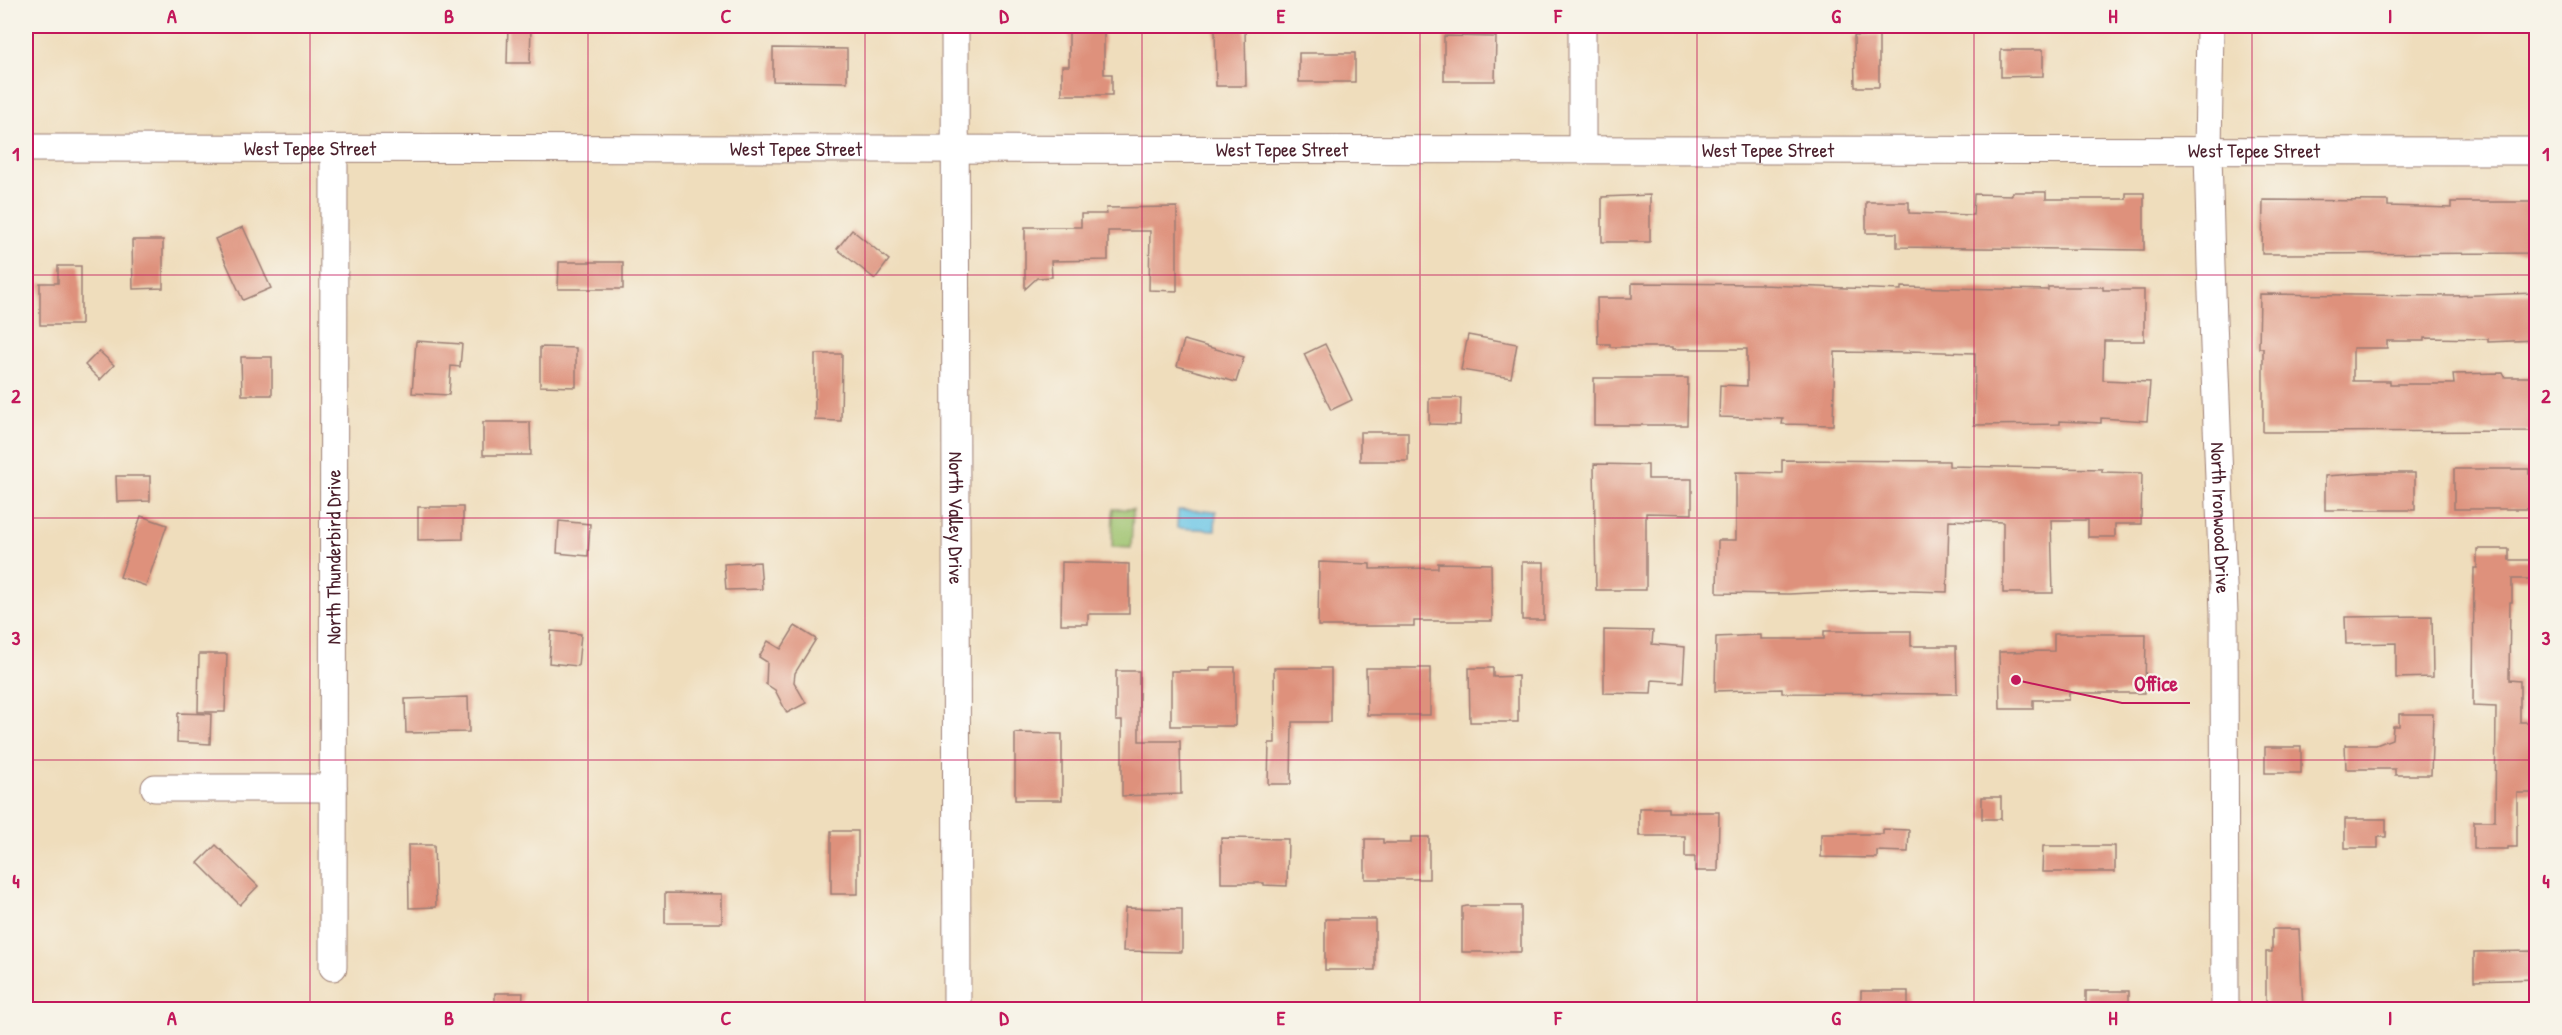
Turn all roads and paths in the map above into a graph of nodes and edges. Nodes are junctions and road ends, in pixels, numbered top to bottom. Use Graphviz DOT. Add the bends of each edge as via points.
graph roads {
  1 [pos="955,26"];
  2 [pos="1582,26"];
  3 [pos="2210,26"];
  4 [pos="26,148"];
  5 [pos="334,149"];
  6 [pos="954,150"];
  7 [pos="1582,150"];
  8 [pos="2536,151"];
  9 [pos="2208,152"];
  10 [pos="155,788"];
  11 [pos="333,788"];
  12 [pos="333,967"];
  13 [pos="957,1010"];
  14 [pos="2225,1010"];
  1 -- 6 [label="street, North Valley Drive"];
  2 -- 7 [label="street"];
  3 -- 9 [label="street, North Ironwood Drive"];
  4 -- 5 [label="street, West Tepee Street"];
  5 -- 6 [label="street, West Tepee Street"];
  5 -- 11 [label="street, North Thunderbird Drive"];
  6 -- 7 [label="street, West Tepee Street"];
  6 -- 13 [label="street, North Valley Drive"];
  7 -- 9 [label="street, West Tepee Street"];
  8 -- 9 [label="street, West Tepee Street"];
  9 -- 14 [label="street, North Ironwood Drive" via="2224,612"];
  10 -- 11 [label="street"];
  11 -- 12 [label="street, North Thunderbird Drive"];
}
